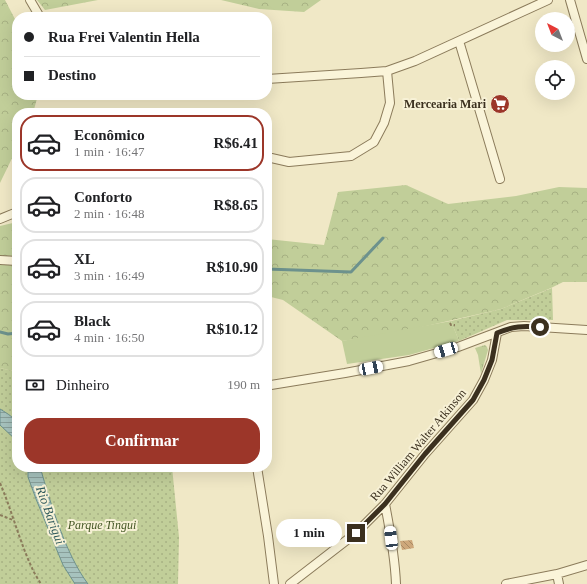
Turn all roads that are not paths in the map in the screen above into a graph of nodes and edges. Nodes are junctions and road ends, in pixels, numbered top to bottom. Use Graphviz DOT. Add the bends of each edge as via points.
graph roads {
  1 [pos="30,0"];
  2 [pos="548,0"];
  3 [pos="570,0"];
  4 [pos="37,12"];
  5 [pos="458,41"];
  6 [pos="587,59"];
  7 [pos="388,71"];
  8 [pos="272,79"];
  9 [pos="272,158"];
  10 [pos="500,179"];
  11 [pos="12,214"];
  12 [pos="0,219"];
  13 [pos="0,260"];
  14 [pos="12,261"];
  15 [pos="587,330"];
  16 [pos="497,333"];
  17 [pos="272,385"];
  18 [pos="258,472"];
  19 [pos="385,504"];
  20 [pos="587,565"];
  21 [pos="556,574"];
  22 [pos="274,584"];
  23 [pos="290,584"];
  24 [pos="396,584"];
  25 [pos="506,584"];
  26 [pos="559,584"];
  1 -- 4 [label="street"];
  2 -- 5 [label="street"];
  3 -- 6 [label="street"];
  5 -- 7 [label="street"];
  5 -- 10 [label="street"];
  7 -- 8 [label="street"];
  7 -- 9 [label="street" via="390,103 384,123 374,142 351,156 289,162"];
  11 -- 12 [label="street"];
  13 -- 14 [label="street"];
  15 -- 16 [label="street" via="524,326 511,327"];
  16 -- 17 [label="street" via="409,361"];
  16 -- 19 [label="street, Rua William Walter Atkinson" via="492,360 473,400"];
  18 -- 22 [label="street"];
  19 -- 23 [label="street, Rua William Walter Atkinson" via="356,533"];
  19 -- 24 [label="street"];
  20 -- 21 [label="street"];
  21 -- 25 [label="street"];
  21 -- 26 [label="street"];
}
